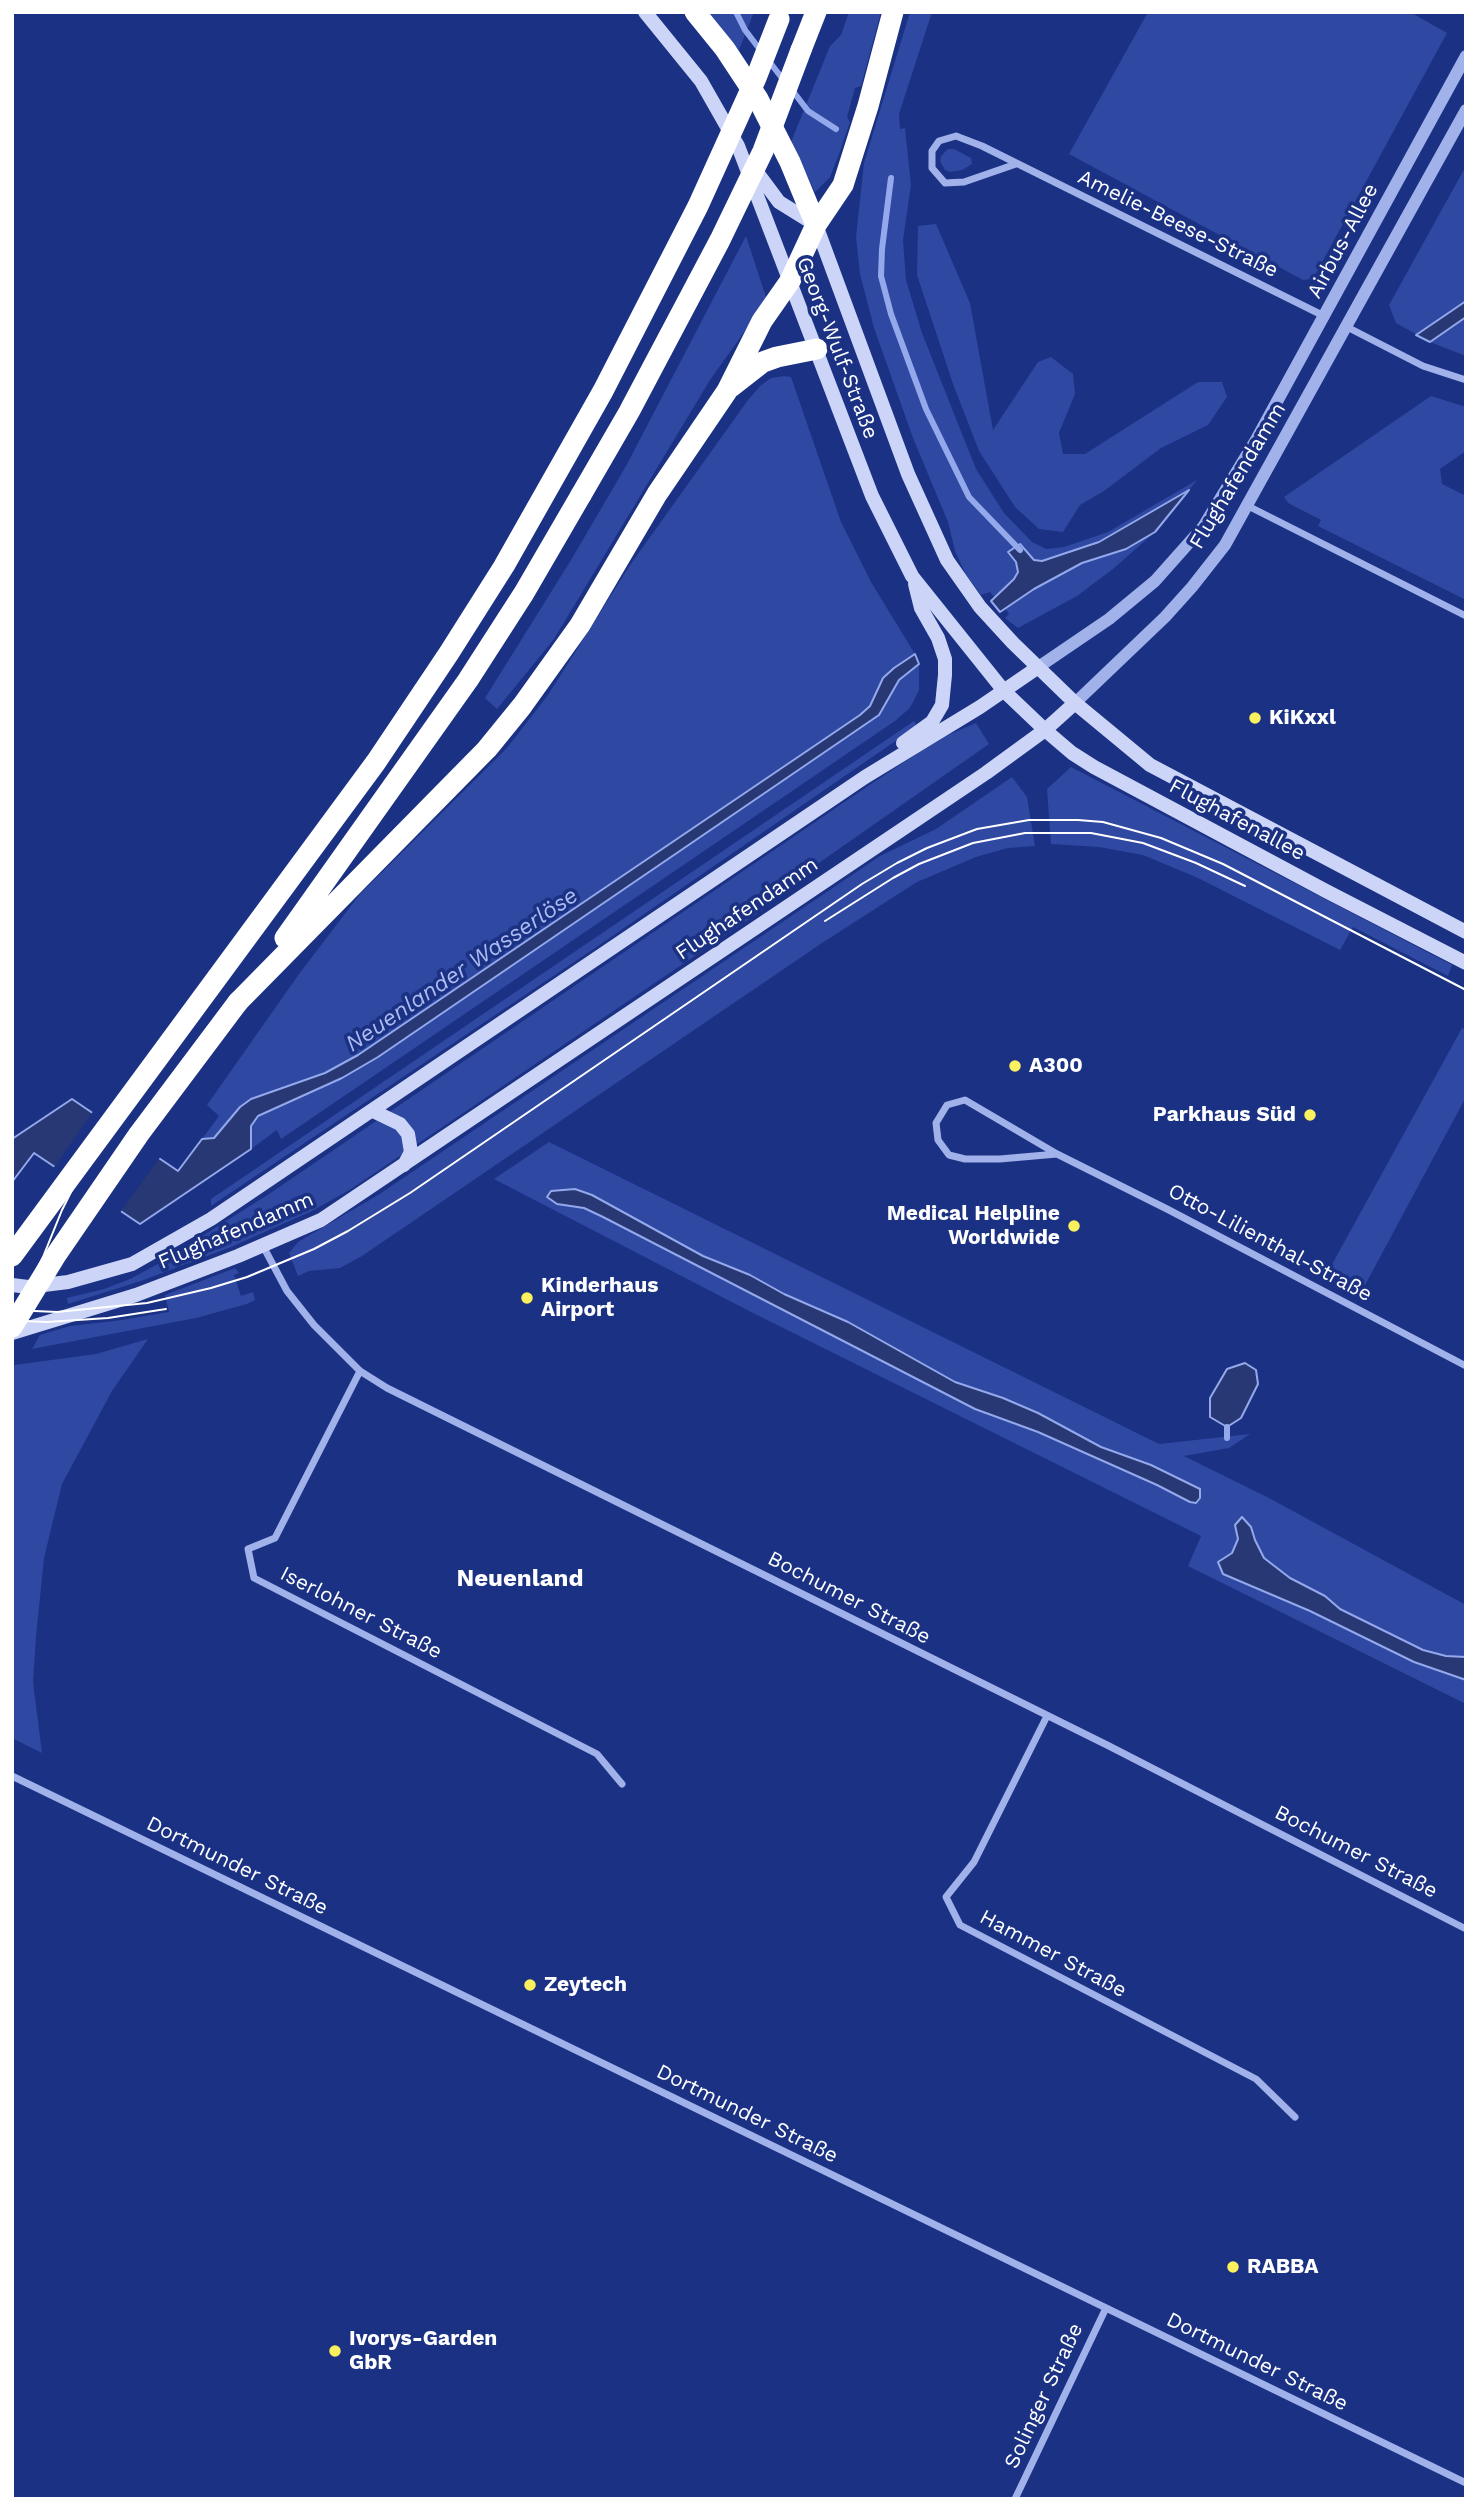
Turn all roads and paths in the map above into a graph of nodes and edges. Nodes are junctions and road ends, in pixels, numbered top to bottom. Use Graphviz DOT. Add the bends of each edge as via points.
graph roads {
  1 [pos="645,12"];
  2 [pos="695,12"];
  3 [pos="816,12"];
  4 [pos="893,12"];
  5 [pos="781,16"];
  6 [pos="1466,56"];
  7 [pos="1466,110"];
  8 [pos="738,146"];
  9 [pos="1016,164"];
  10 [pos="816,225"];
  11 [pos="790,281"];
  12 [pos="1324,316"];
  13 [pos="1347,327"];
  14 [pos="817,349"];
  15 [pos="1466,380"];
  16 [pos="727,391"];
  17 [pos="1248,506"];
  18 [pos="912,576"];
  19 [pos="1466,616"];
  20 [pos="1037,668"];
  21 [pos="1004,691"];
  22 [pos="1075,703"];
  23 [pos="1045,730"];
  24 [pos="872,773"];
  25 [pos="1466,932"];
  26 [pos="1466,963"];
  27 [pos="238,1002"];
  28 [pos="373,1111"];
  29 [pos="1057,1154"];
  30 [pos="404,1166"];
  31 [pos="262,1245"];
  32 [pos="12,1256"];
  33 [pos="13,1287"];
  34 [pos="12,1327"];
  35 [pos="12,1333"];
  36 [pos="1466,1366"];
  37 [pos="360,1371"];
  38 [pos="1047,1716"];
  39 [pos="12,1776"];
  40 [pos="622,1784"];
  41 [pos="1466,1929"];
  42 [pos="1295,2117"];
  43 [pos="1106,2308"];
  44 [pos="1466,2483"];
  45 [pos="1015,2499"];
  1 -- 8 [label="main road, Georg-Wulf-Straße" via="701,81"];
  2 -- 10 [label="highway" via="758,99"];
  3 -- 27 [label="highway, bridge" via="763,151 720,240 629,412 524,593 406,769"];
  4 -- 10 [label="highway" via="843,185"];
  5 -- 32 [label="highway, bridge" via="698,206 603,391 497,577 376,762"];
  6 -- 12 [label="street, Airbus-Allee"];
  7 -- 13 [label="street"];
  8 -- 10 [label="main road" via="779,202"];
  8 -- 11 [label="main road, Georg-Wulf-Straße"];
  9 -- 9 [label="street, Amelie-Beese-Straße" via="956,136 939,141 932,151 932,168 946,183 964,182"];
  9 -- 12 [label="street, Amelie-Beese-Straße"];
  10 -- 11 [label="highway"];
  10 -- 20 [label="main road, Georg-Wulf-Straße" via="908,474 947,560 980,607"];
  11 -- 14 [label="main road, Georg-Wulf-Straße"];
  11 -- 16 [label="highway" via="762,321"];
  12 -- 13 [label="street, Airbus-Allee"];
  12 -- 20 [label="street, Flughafendamm" via="1203,527 1155,581 1109,620"];
  13 -- 15 [label="street" via="1423,366"];
  13 -- 17 [label="street, Flughafendamm"];
  14 -- 16 [label="highway" via="763,362"];
  14 -- 18 [label="main road, Georg-Wulf-Straße" via="872,496"];
  16 -- 27 [label="highway" via="657,494 580,625 488,749"];
  17 -- 19 [label="street"];
  17 -- 22 [label="street, Flughafendamm" via="1192,587"];
  18 -- 21 [label="main road, Georg-Wulf-Straße"];
  18 -- 24 [label="main road" via="945,659 942,705 932,722 886,755"];
  20 -- 21 [label="main road, Flughafendamm"];
  20 -- 22 [label="main road, Flughafenallee"];
  21 -- 23 [label="main road, Flughafenallee"];
  21 -- 24 [label="main road, Flughafendamm"];
  22 -- 23 [label="main road, Flughafendamm"];
  22 -- 25 [label="main road, Flughafenallee" via="1150,765"];
  23 -- 26 [label="main road, Flughafenallee" via="1094,766"];
  23 -- 30 [label="main road, Flughafendamm"];
  24 -- 28 [label="main road, Flughafendamm"];
  27 -- 34 [label="highway, bridge" via="139,1134"];
  28 -- 30 [label="main road" via="400,1124 408,1134 411,1152"];
  28 -- 33 [label="main road, Flughafendamm" via="211,1219 131,1264 68,1282"];
  29 -- 29 [label="street, Otto-Lilienthal-Straße" via="965,1100 947,1105 936,1123 938,1140 949,1155 1000,1159"];
  29 -- 36 [label="street, Otto-Lilienthal-Straße"];
  30 -- 31 [label="main road, Flughafendamm" via="321,1220"];
  31 -- 35 [label="main road, Flughafendamm" via="136,1295"];
  31 -- 37 [label="street, Bochumer Straße" via="297,1304"];
  37 -- 38 [label="street, Bochumer Straße"];
  37 -- 40 [label="street, Iserlohner Straße" via="275,1538 248,1549 254,1578 597,1754"];
  38 -- 41 [label="street, Bochumer Straße"];
  38 -- 42 [label="street, Hammer Straße" via="974,1862 946,1898 960,1925 1256,2079"];
  39 -- 43 [label="street, Dortmunder Straße"];
  43 -- 44 [label="street, Dortmunder Straße"];
  43 -- 45 [label="street, Solinger Straße"];
}
